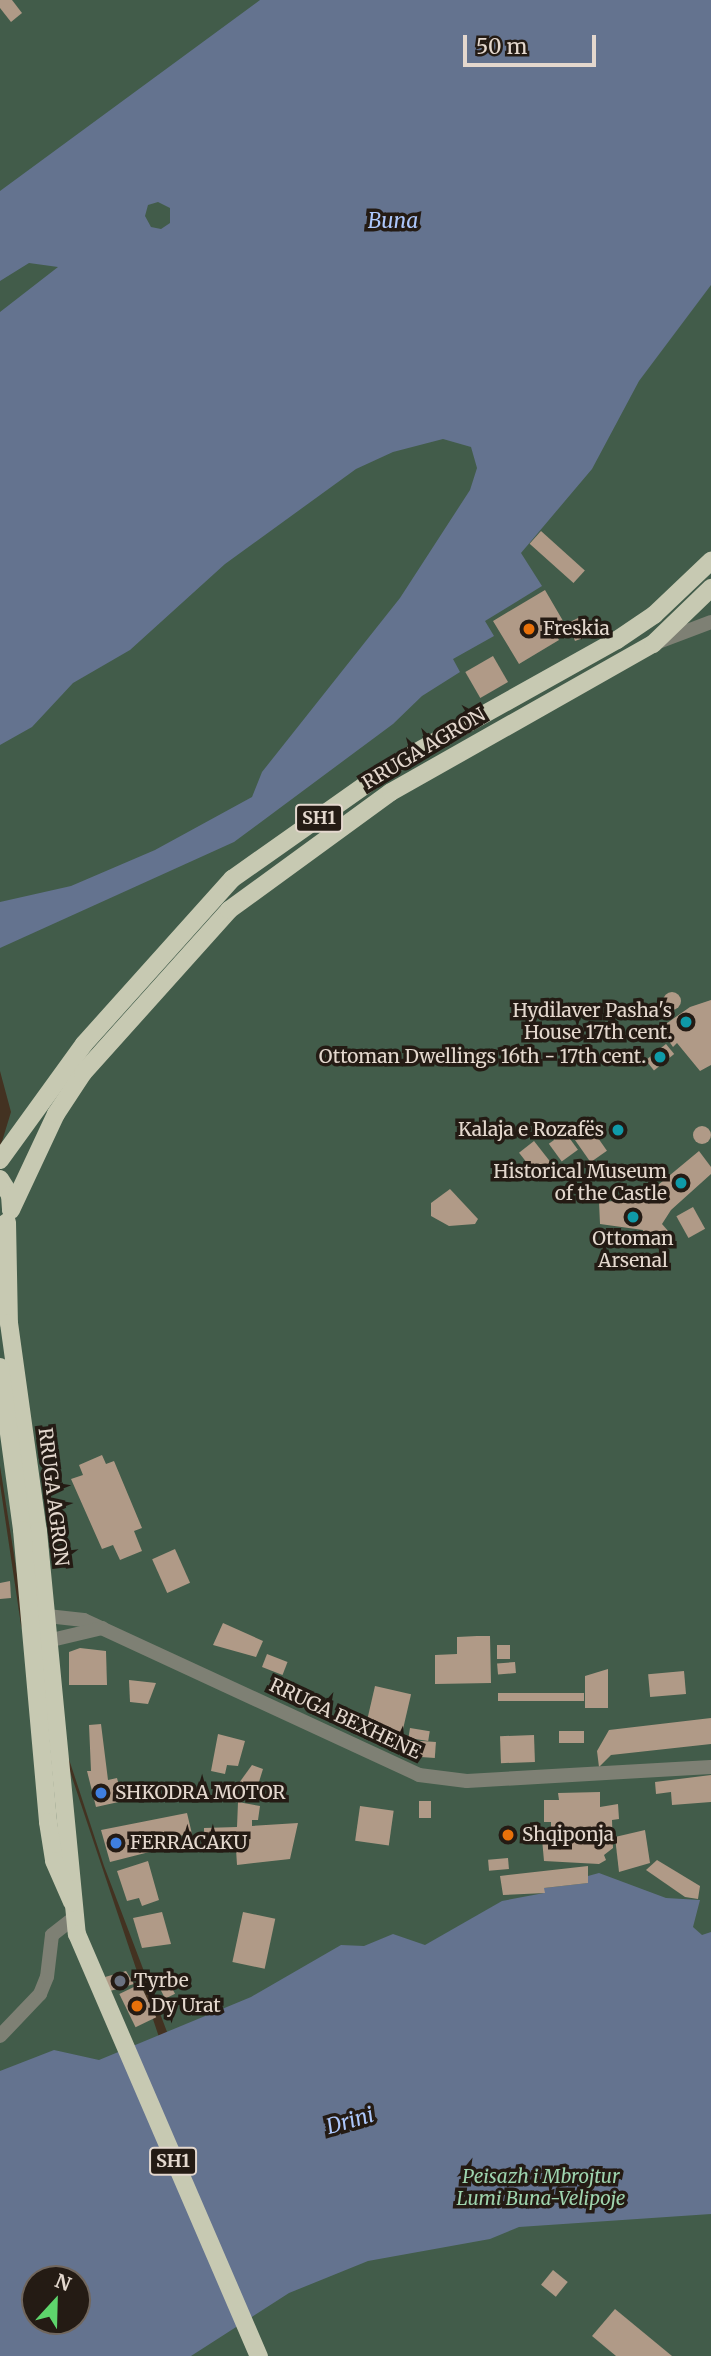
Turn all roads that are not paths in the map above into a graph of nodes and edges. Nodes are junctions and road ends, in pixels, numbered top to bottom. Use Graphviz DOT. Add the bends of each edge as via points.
graph roads {
  1 [pos="711,561"];
  2 [pos="711,588"];
  3 [pos="711,622"];
  4 [pos="653,644"];
  5 [pos="0,1160"];
  6 [pos="0,1180"];
  7 [pos="6,1221"];
  8 [pos="0,1367"];
  9 [pos="38,1615"];
  10 [pos="102,1628"];
  11 [pos="41,1643"];
  12 [pos="711,1767"];
  13 [pos="73,1910"];
  14 [pos="0,2036"];
  15 [pos="259,2356"];
  1 -- 5 [label="main road, RRUGA AGRON / SH1" via="654,615 617,640 395,764 232,879 84,1044"];
  2 -- 4 [label="main road, RRUGA AGRON / SH1"];
  3 -- 4 [label="street"];
  4 -- 7 [label="main road, RRUGA AGRON / SH1" via="391,792 229,910 83,1073 56,1114"];
  6 -- 7 [label="main road" via="10,1195"];
  7 -- 9 [label="main road, RRUGA AGRON / SH1" via="9,1323"];
  8 -- 9 [label="main road, RRUGA AGRON / SH1"];
  9 -- 10 [label="street, RRUGA BEXHENE" via="74,1617"];
  9 -- 11 [label="main road, RRUGA AGRON / SH1"];
  10 -- 11 [label="street"];
  10 -- 12 [label="street, RRUGA BEXHENE" via="419,1775 467,1782"];
  11 -- 13 [label="main road, RRUGA AGRON / SH1" via="72,1864"];
  13 -- 14 [label="street" via="52,1935 40,1994"];
  13 -- 15 [label="main road, RRUGA AGRON / SH1" via="88,1966"];
}
